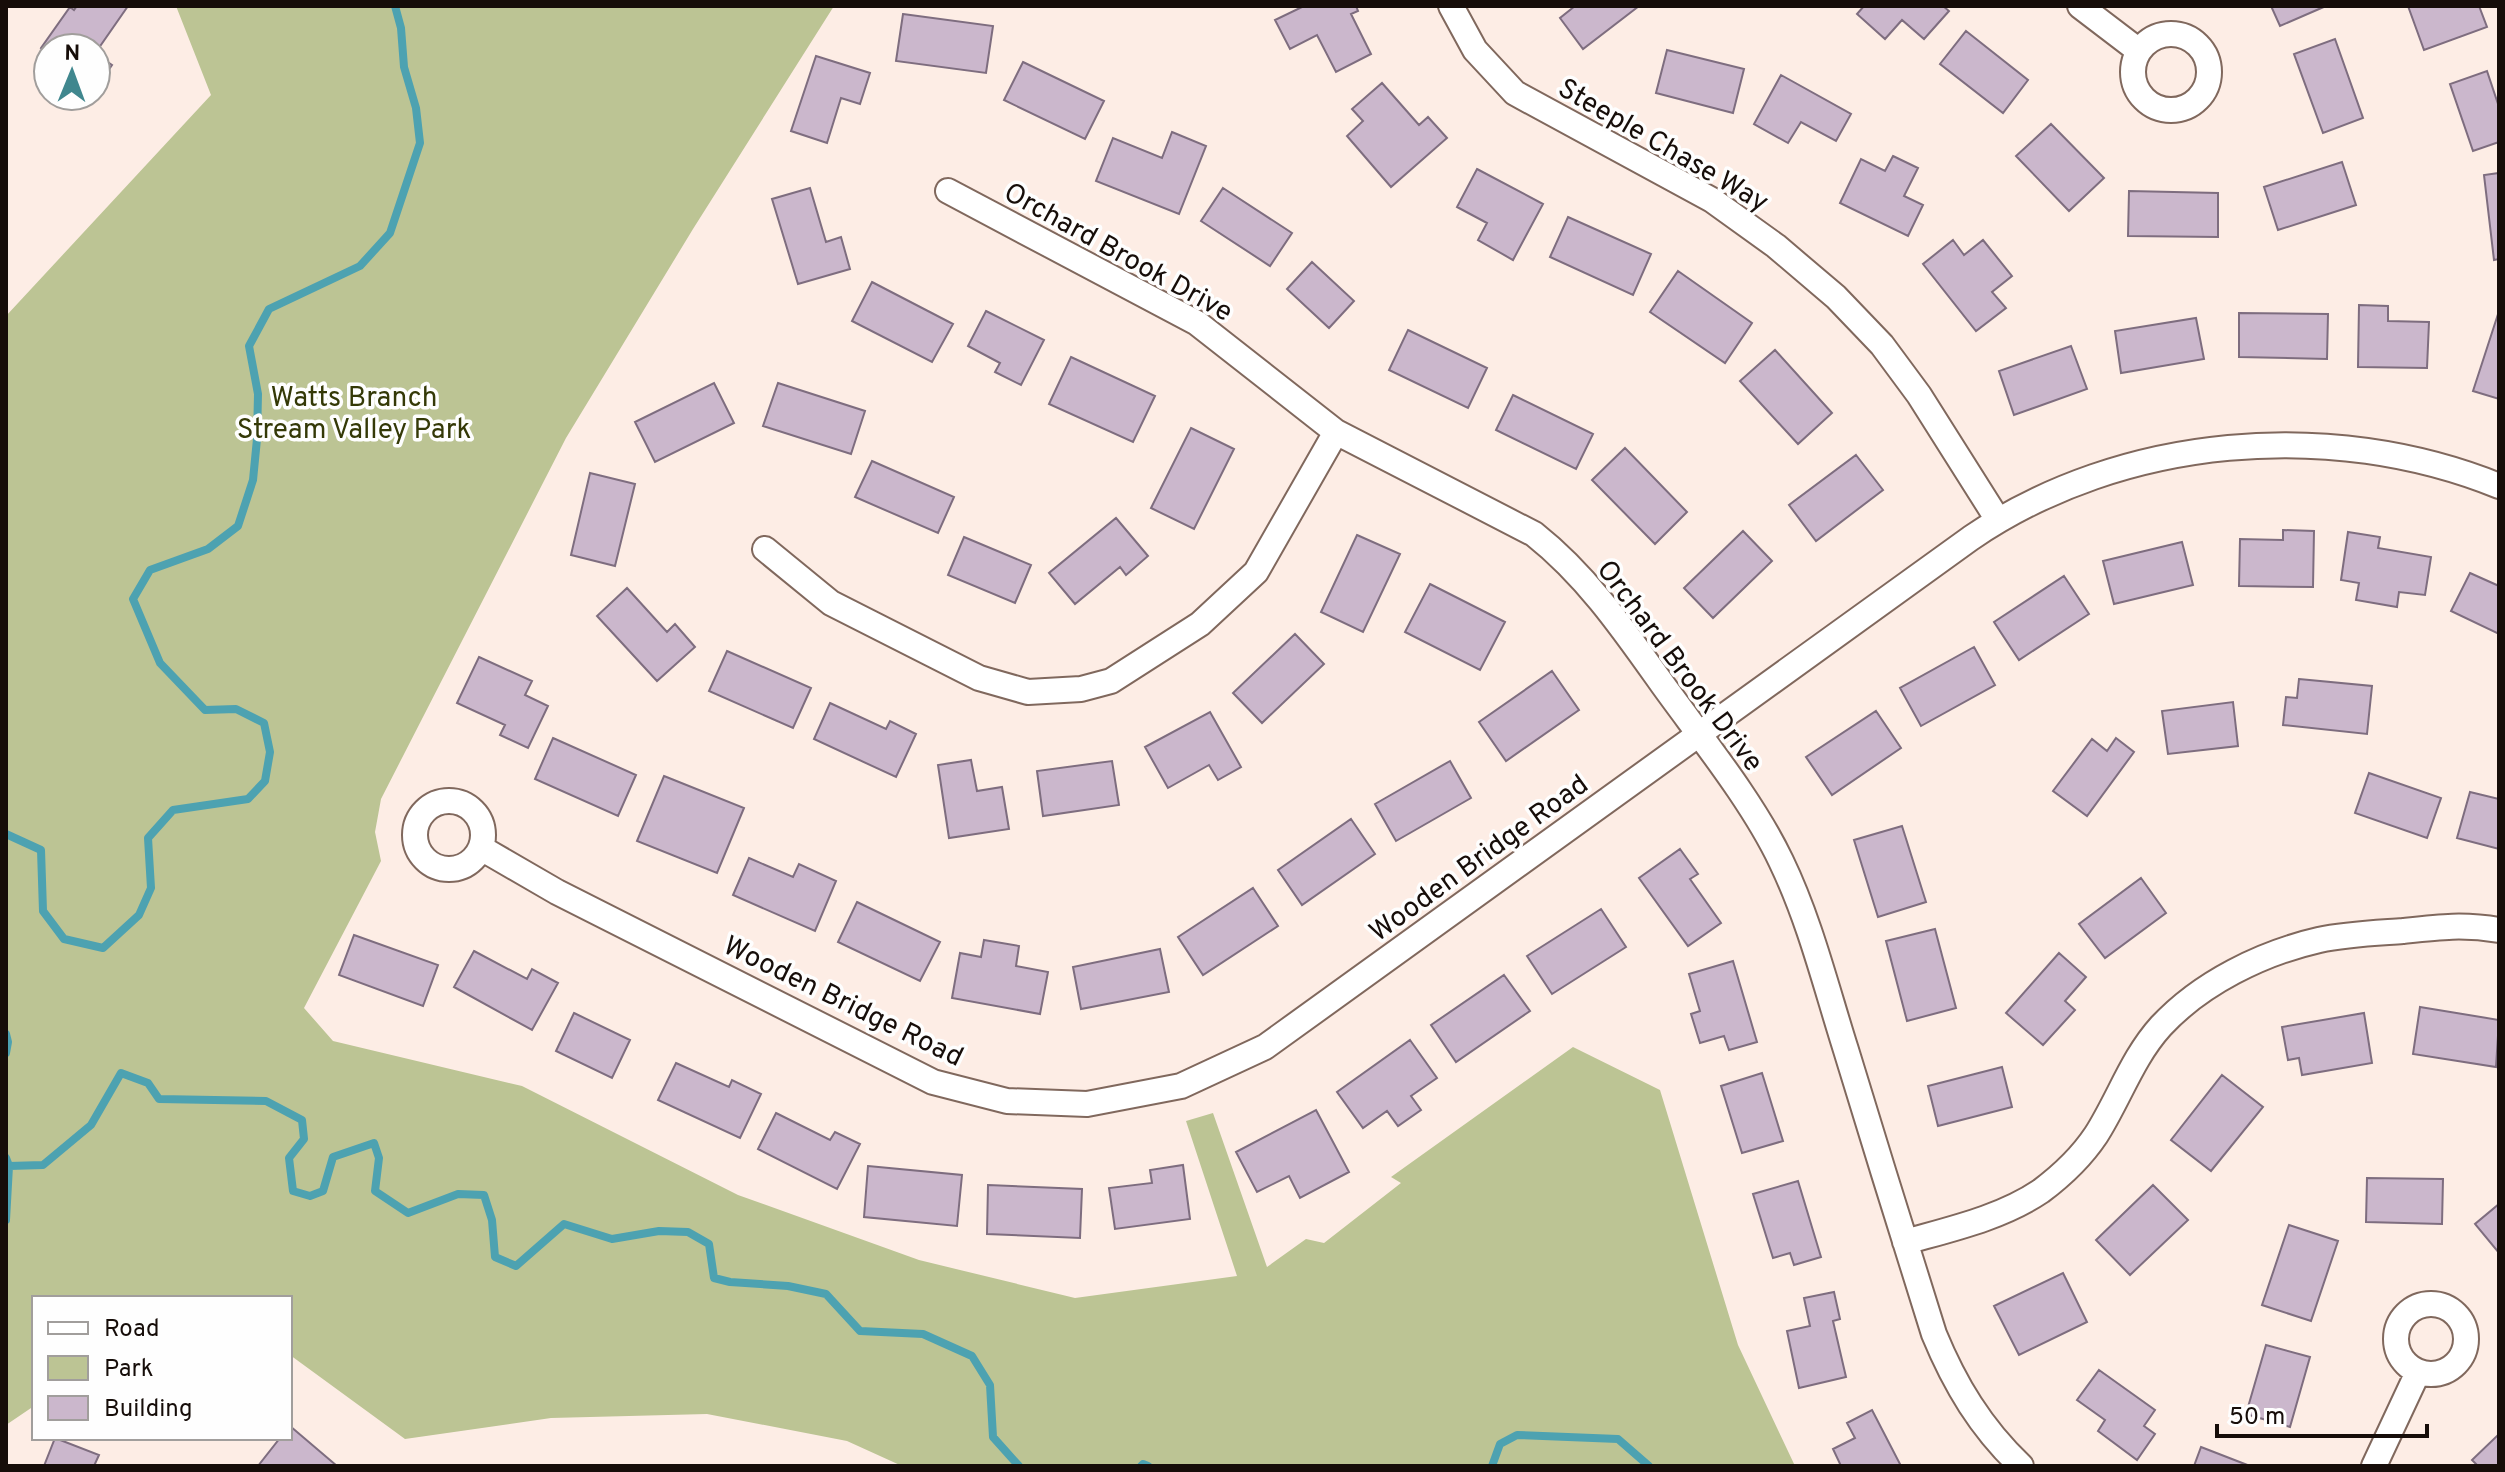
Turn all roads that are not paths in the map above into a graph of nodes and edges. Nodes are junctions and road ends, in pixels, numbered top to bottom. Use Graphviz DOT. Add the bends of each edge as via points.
graph roads {
  1 [pos="1451,6"];
  2 [pos="2080,6"];
  3 [pos="2139,51"];
  4 [pos="948,191"];
  5 [pos="1336,432"];
  6 [pos="2499,486"];
  7 [pos="1998,520"];
  8 [pos="765,549"];
  9 [pos="1700,736"];
  10 [pos="481,848"];
  11 [pos="2499,930"];
  12 [pos="1905,1242"];
  13 [pos="2418,1372"];
  14 [pos="2021,1466"];
  15 [pos="2374,1466"];
  1 -- 7 [label="street, Steeple Chase Way" via="1475,50 1515,93 1712,200 1836,297 1882,345 1919,395"];
  2 -- 3 [label="street"];
  4 -- 5 [label="street, Orchard Brook Drive" via="1197,323"];
  5 -- 8 [label="street" via="1256,572 1200,624 1111,681 1081,689 1028,692 979,678 831,603"];
  5 -- 9 [label="street, Orchard Brook Drive" via="1508,519 1558,553 1609,610"];
  6 -- 7 [label="street, Wooden Bridge Road" via="2406,457 2335,447 2229,448 2132,465"];
  7 -- 9 [label="street, Wooden Bridge Road"];
  9 -- 10 [label="street, Wooden Bridge Road" via="1265,1047 1181,1086 1087,1104 1007,1101 933,1082 557,892"];
  9 -- 12 [label="street, Orchard Brook Drive" via="1781,860"];
  11 -- 12 [label="street" via="2469,925 2321,939 2245,966 2200,993 2162,1026 2125,1077 2096,1135 2041,1190 2010,1208"];
  12 -- 14 [label="street, Orchard Brook Drive" via="1951,1376 1979,1421"];
  13 -- 15 [label="street"];
}
